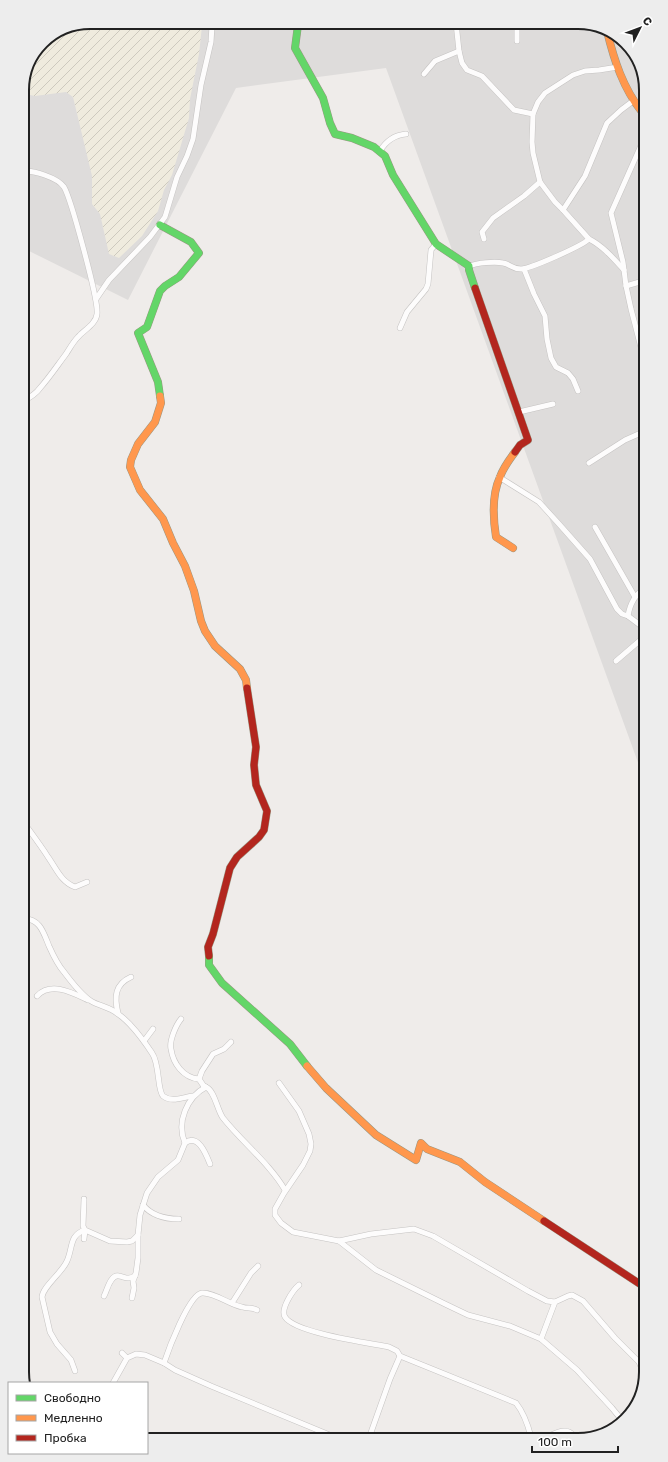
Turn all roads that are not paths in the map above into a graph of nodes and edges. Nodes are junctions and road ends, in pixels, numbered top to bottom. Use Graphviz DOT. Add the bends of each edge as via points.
graph roads {
  1 [pos="212,29"];
  2 [pos="298,29"];
  3 [pos="457,29"];
  4 [pos="517,29"];
  5 [pos="608,37"];
  6 [pos="517,41"];
  7 [pos="459,51"];
  8 [pos="618,67"];
  9 [pos="424,74"];
  10 [pos="633,101"];
  11 [pos="639,108"];
  12 [pos="532,114"];
  13 [pos="406,134"];
  14 [pos="639,148"];
  15 [pos="380,151"];
  16 [pos="29,172"];
  17 [pos="540,182"];
  18 [pos="563,210"];
  19 [pos="160,225"];
  20 [pos="484,239"];
  21 [pos="589,239"];
  22 [pos="436,244"];
  23 [pos="469,266"];
  24 [pos="524,269"];
  25 [pos="624,270"];
  26 [pos="639,282"];
  27 [pos="626,286"];
  28 [pos="96,299"];
  29 [pos="400,328"];
  30 [pos="639,328"];
  31 [pos="578,391"];
  32 [pos="29,398"];
  33 [pos="553,404"];
  34 [pos="519,412"];
  35 [pos="639,434"];
  36 [pos="589,463"];
  37 [pos="499,477"];
  38 [pos="595,527"];
  39 [pos="514,548"];
  40 [pos="639,593"];
  41 [pos="635,597"];
  42 [pos="628,616"];
  43 [pos="639,624"];
  44 [pos="639,641"];
  45 [pos="616,661"];
  46 [pos="29,830"];
  47 [pos="87,882"];
  48 [pos="29,919"];
  49 [pos="132,977"];
  50 [pos="37,996"];
  51 [pos="91,1001"];
  52 [pos="118,1013"];
  53 [pos="181,1019"];
  54 [pos="153,1030"];
  55 [pos="144,1041"];
  56 [pos="231,1042"];
  57 [pos="199,1079"];
  58 [pos="279,1083"];
  59 [pos="206,1087"];
  60 [pos="193,1096"];
  61 [pos="185,1143"];
  62 [pos="210,1164"];
  63 [pos="285,1190"];
  64 [pos="84,1199"];
  65 [pos="143,1205"];
  66 [pos="179,1219"];
  67 [pos="85,1230"];
  68 [pos="138,1235"];
  69 [pos="84,1238"];
  70 [pos="339,1241"];
  71 [pos="258,1266"];
  72 [pos="135,1276"];
  73 [pos="639,1283"];
  74 [pos="299,1285"];
  75 [pos="104,1296"];
  76 [pos="132,1298"];
  77 [pos="555,1302"];
  78 [pos="232,1303"];
  79 [pos="258,1310"];
  80 [pos="541,1339"];
  81 [pos="122,1354"];
  82 [pos="400,1356"];
  83 [pos="127,1358"];
  84 [pos="639,1362"];
  85 [pos="164,1363"];
  86 [pos="75,1371"];
  87 [pos="114,1382"];
  88 [pos="619,1417"];
  89 [pos="325,1433"];
  90 [pos="371,1433"];
  91 [pos="530,1433"];
  92 [pos="555,1433"];
  93 [pos="571,1433"];
  1 -- 19 [label="street" via="193,139"];
  2 -- 15 [label="street" via="295,48 323,98 335,134 352,138"];
  3 -- 7 [label="street"];
  4 -- 6 [label="street"];
  5 -- 8 [label="street"];
  7 -- 9 [label="street" via="435,61"];
  7 -- 12 [label="street" via="467,70 482,76 514,110"];
  8 -- 10 [label="street"];
  8 -- 12 [label="street" via="573,75 545,93"];
  10 -- 11 [label="street"];
  10 -- 18 [label="street" via="607,123 585,176"];
  12 -- 17 [label="street" via="532,148"];
  13 -- 15 [label="street" via="394,137"];
  14 -- 25 [label="street" via="611,213"];
  15 -- 22 [label="street"];
  16 -- 28 [label="street" via="54,178 63,186"];
  17 -- 18 [label="street"];
  17 -- 20 [label="street" via="493,218 482,232"];
  18 -- 21 [label="street"];
  19 -- 28 [label="street" via="109,280"];
  19 -- 73 [label="street" via="191,242 199,253 179,277 160,291 147,327 138,333 158,382 160,403 155,422 138,444 130,467 140,490 163,519 185,566 205,631 216,646 240,669 246,680 256,747 256,786 267,811 264,830 237,857 230,868 208,947 209,965 222,983 290,1044 326,1088 376,1135 416,1160 422,1143 427,1149 460,1162 485,1182"];
  21 -- 24 [label="street"];
  21 -- 25 [label="street"];
  22 -- 23 [label="street"];
  22 -- 29 [label="street" via="431,250 426,289 407,312"];
  23 -- 24 [label="street" via="504,263 512,268"];
  23 -- 34 [label="street" via="485,319"];
  24 -- 31 [label="street" via="545,316 551,358 556,367 568,373 573,379"];
  25 -- 27 [label="street"];
  26 -- 27 [label="street"];
  27 -- 30 [label="street"];
  28 -- 32 [label="street" via="97,313 92,323 77,337 40,389"];
  33 -- 34 [label="street"];
  34 -- 37 [label="street" via="528,440 516,450"];
  35 -- 36 [label="street"];
  37 -- 39 [label="street" via="496,537"];
  37 -- 42 [label="street" via="539,502 590,559 617,609"];
  38 -- 41 [label="street"];
  40 -- 41 [label="street"];
  41 -- 42 [label="street" via="629,607"];
  42 -- 43 [label="street"];
  44 -- 45 [label="street"];
  46 -- 47 [label="street" via="58,874 69,885 75,888"];
  48 -- 51 [label="street" via="40,926 58,966"];
  49 -- 52 [label="street" via="116,991"];
  50 -- 51 [label="street" via="56,988"];
  51 -- 52 [label="street"];
  52 -- 55 [label="street"];
  53 -- 57 [label="street" via="174,1030 170,1047 184,1074"];
  54 -- 55 [label="street"];
  55 -- 60 [label="street" via="157,1063 160,1090 163,1095 170,1099"];
  56 -- 57 [label="street" via="213,1054"];
  57 -- 59 [label="street"];
  58 -- 63 [label="street" via="299,1111 311,1139 310,1151 303,1165"];
  59 -- 60 [label="street"];
  59 -- 63 [label="street" via="212,1092 222,1116"];
  60 -- 61 [label="street" via="186,1107 182,1124"];
  61 -- 62 [label="street" via="196,1140"];
  61 -- 65 [label="street" via="181,1156 158,1176"];
  63 -- 70 [label="street" via="275,1209 275,1215 281,1223 298,1234"];
  64 -- 67 [label="street"];
  65 -- 66 [label="street" via="164,1218"];
  65 -- 68 [label="street"];
  67 -- 68 [label="street" via="110,1241 132,1241"];
  67 -- 69 [label="street"];
  67 -- 86 [label="street" via="75,1235 66,1263 42,1291 50,1332 71,1360"];
  68 -- 72 [label="street"];
  70 -- 77 [label="street" via="414,1229 433,1236 547,1301"];
  70 -- 80 [label="street" via="376,1270 445,1304"];
  71 -- 78 [label="street"];
  72 -- 75 [label="street" via="125,1279 115,1276"];
  72 -- 76 [label="street"];
  74 -- 82 [label="street" via="284,1307 285,1318 327,1336 400,1350"];
  77 -- 80 [label="street"];
  77 -- 84 [label="street" via="572,1295 578,1297"];
  78 -- 79 [label="street"];
  78 -- 85 [label="street" via="202,1293 198,1295 176,1330"];
  80 -- 88 [label="street" via="578,1370"];
  81 -- 83 [label="street"];
  82 -- 90 [label="street"];
  82 -- 91 [label="street" via="516,1403"];
  83 -- 85 [label="street" via="140,1354"];
  83 -- 87 [label="street"];
  85 -- 89 [label="street" via="211,1386"];
  92 -- 93 [label="street"];
}
